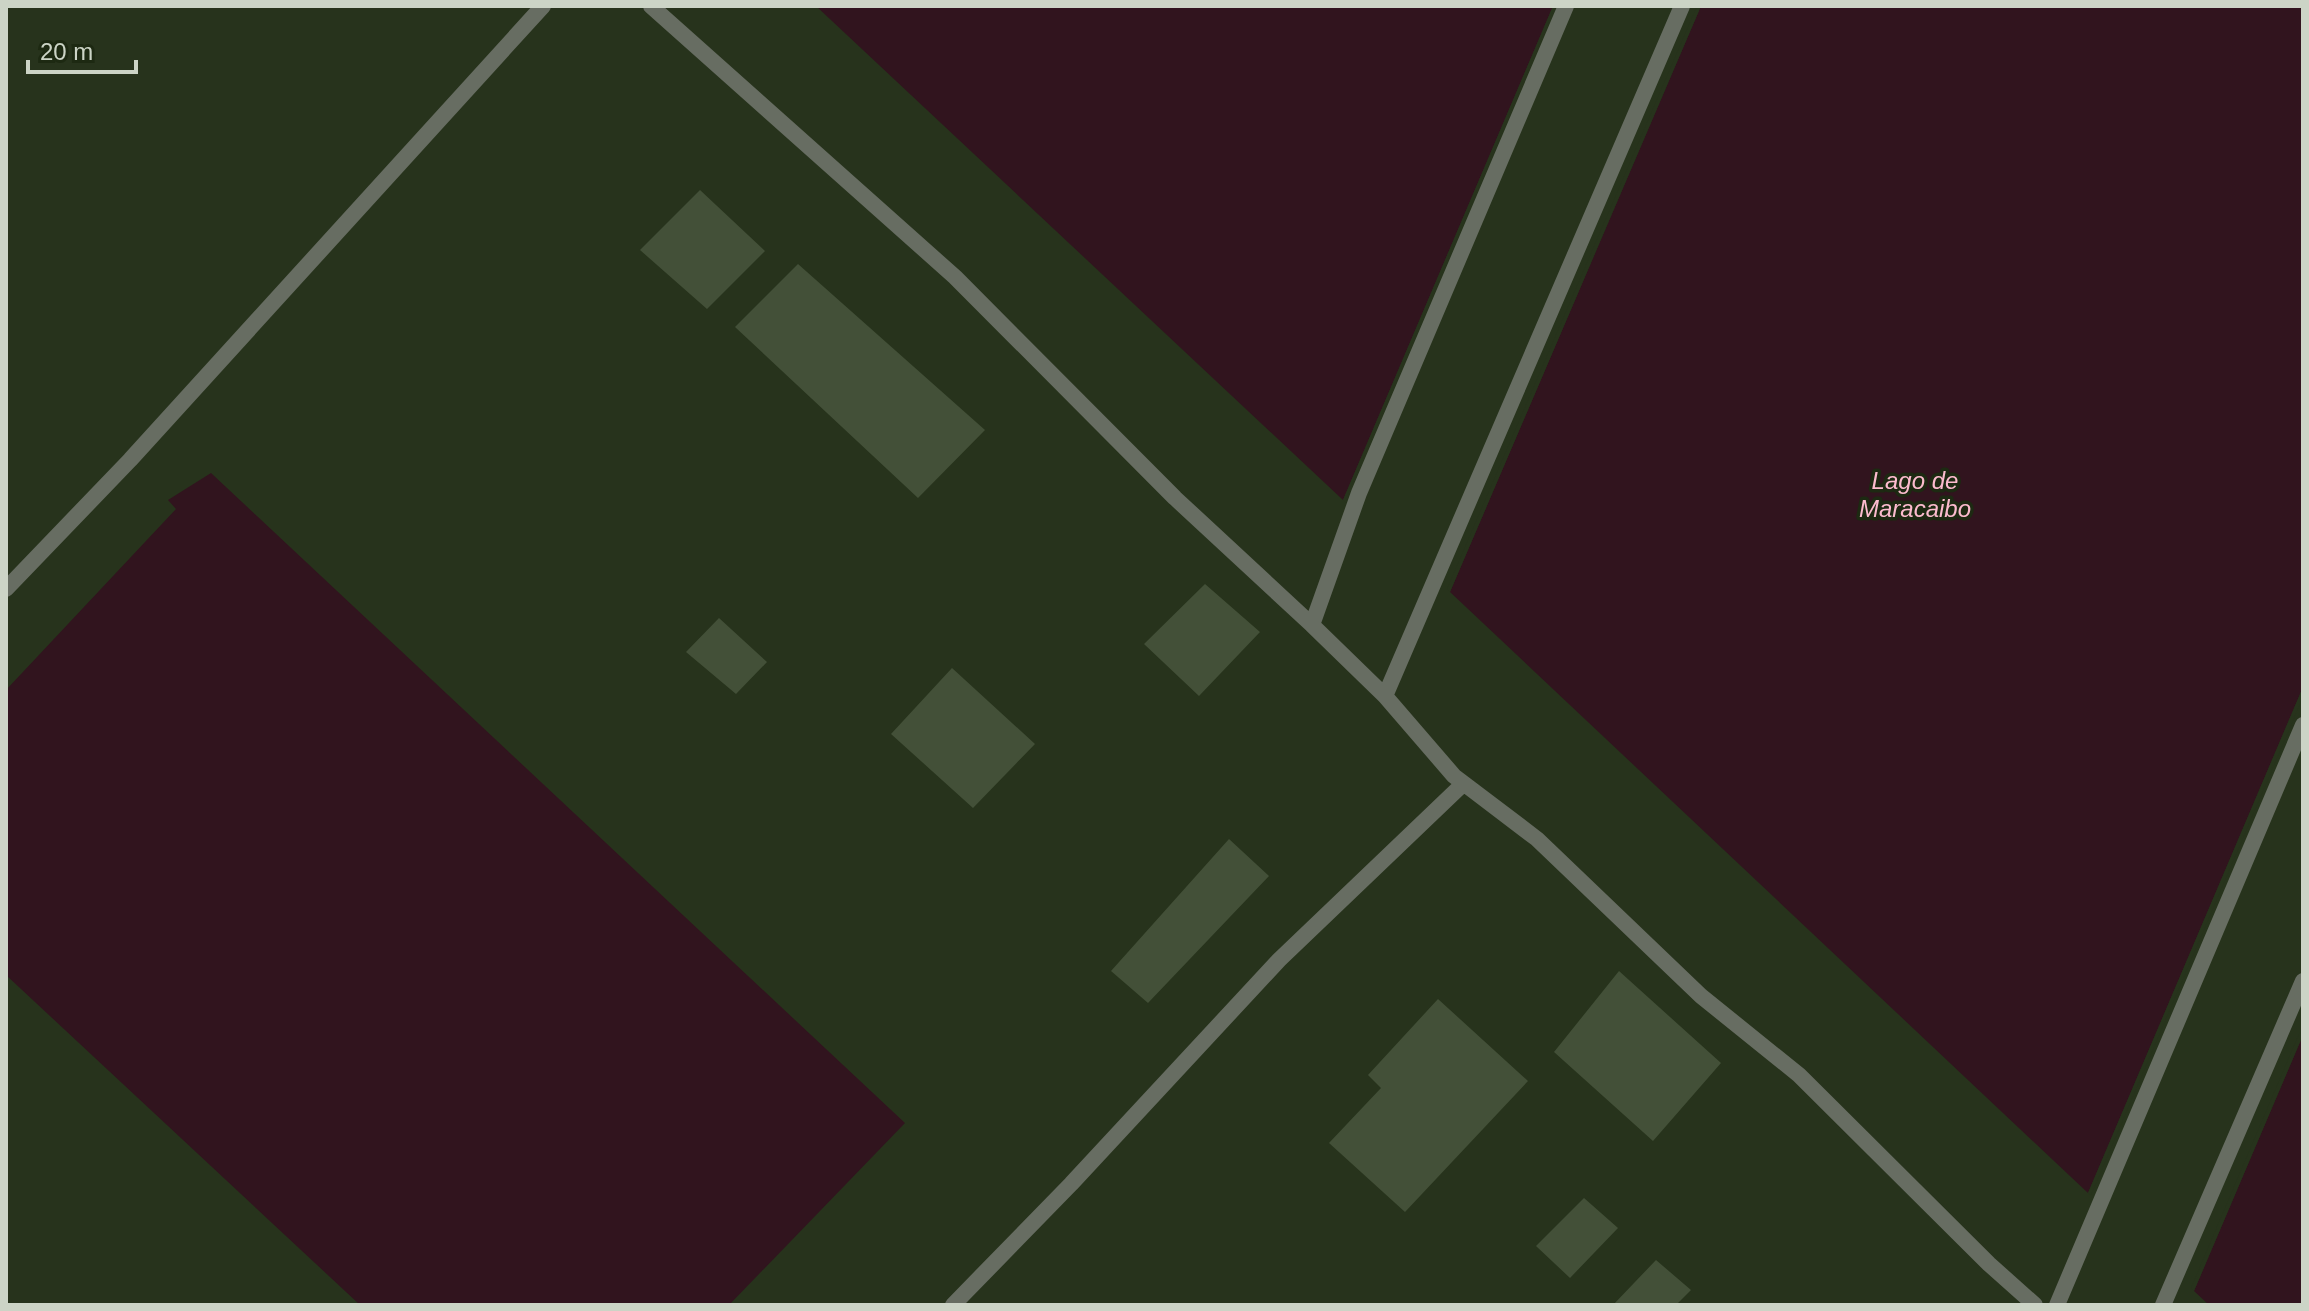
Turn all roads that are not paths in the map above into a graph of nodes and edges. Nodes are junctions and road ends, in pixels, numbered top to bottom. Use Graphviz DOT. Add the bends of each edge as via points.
graph roads {
  1 [pos="543,6"];
  2 [pos="651,6"];
  3 [pos="1566,6"];
  4 [pos="1682,6"];
  5 [pos="8,582"];
  6 [pos="1312,625"];
  7 [pos="1385,696"];
  8 [pos="2303,725"];
  9 [pos="1463,784"];
  10 [pos="2303,981"];
  11 [pos="953,1305"];
  12 [pos="2035,1305"];
  13 [pos="2057,1305"];
  14 [pos="2163,1305"];
  1 -- 5 [label="lane" via="130,460"];
  2 -- 6 [label="lane" via="955,277 1175,498"];
  3 -- 6 [label="lane" via="1359,493"];
  4 -- 7 [label="lane"];
  6 -- 7 [label="lane"];
  7 -- 9 [label="lane"];
  8 -- 13 [label="lane"];
  9 -- 11 [label="lane" via="1279,960"];
  9 -- 12 [label="lane" via="1537,839 1701,996 1799,1075"];
  10 -- 14 [label="lane"];
}
